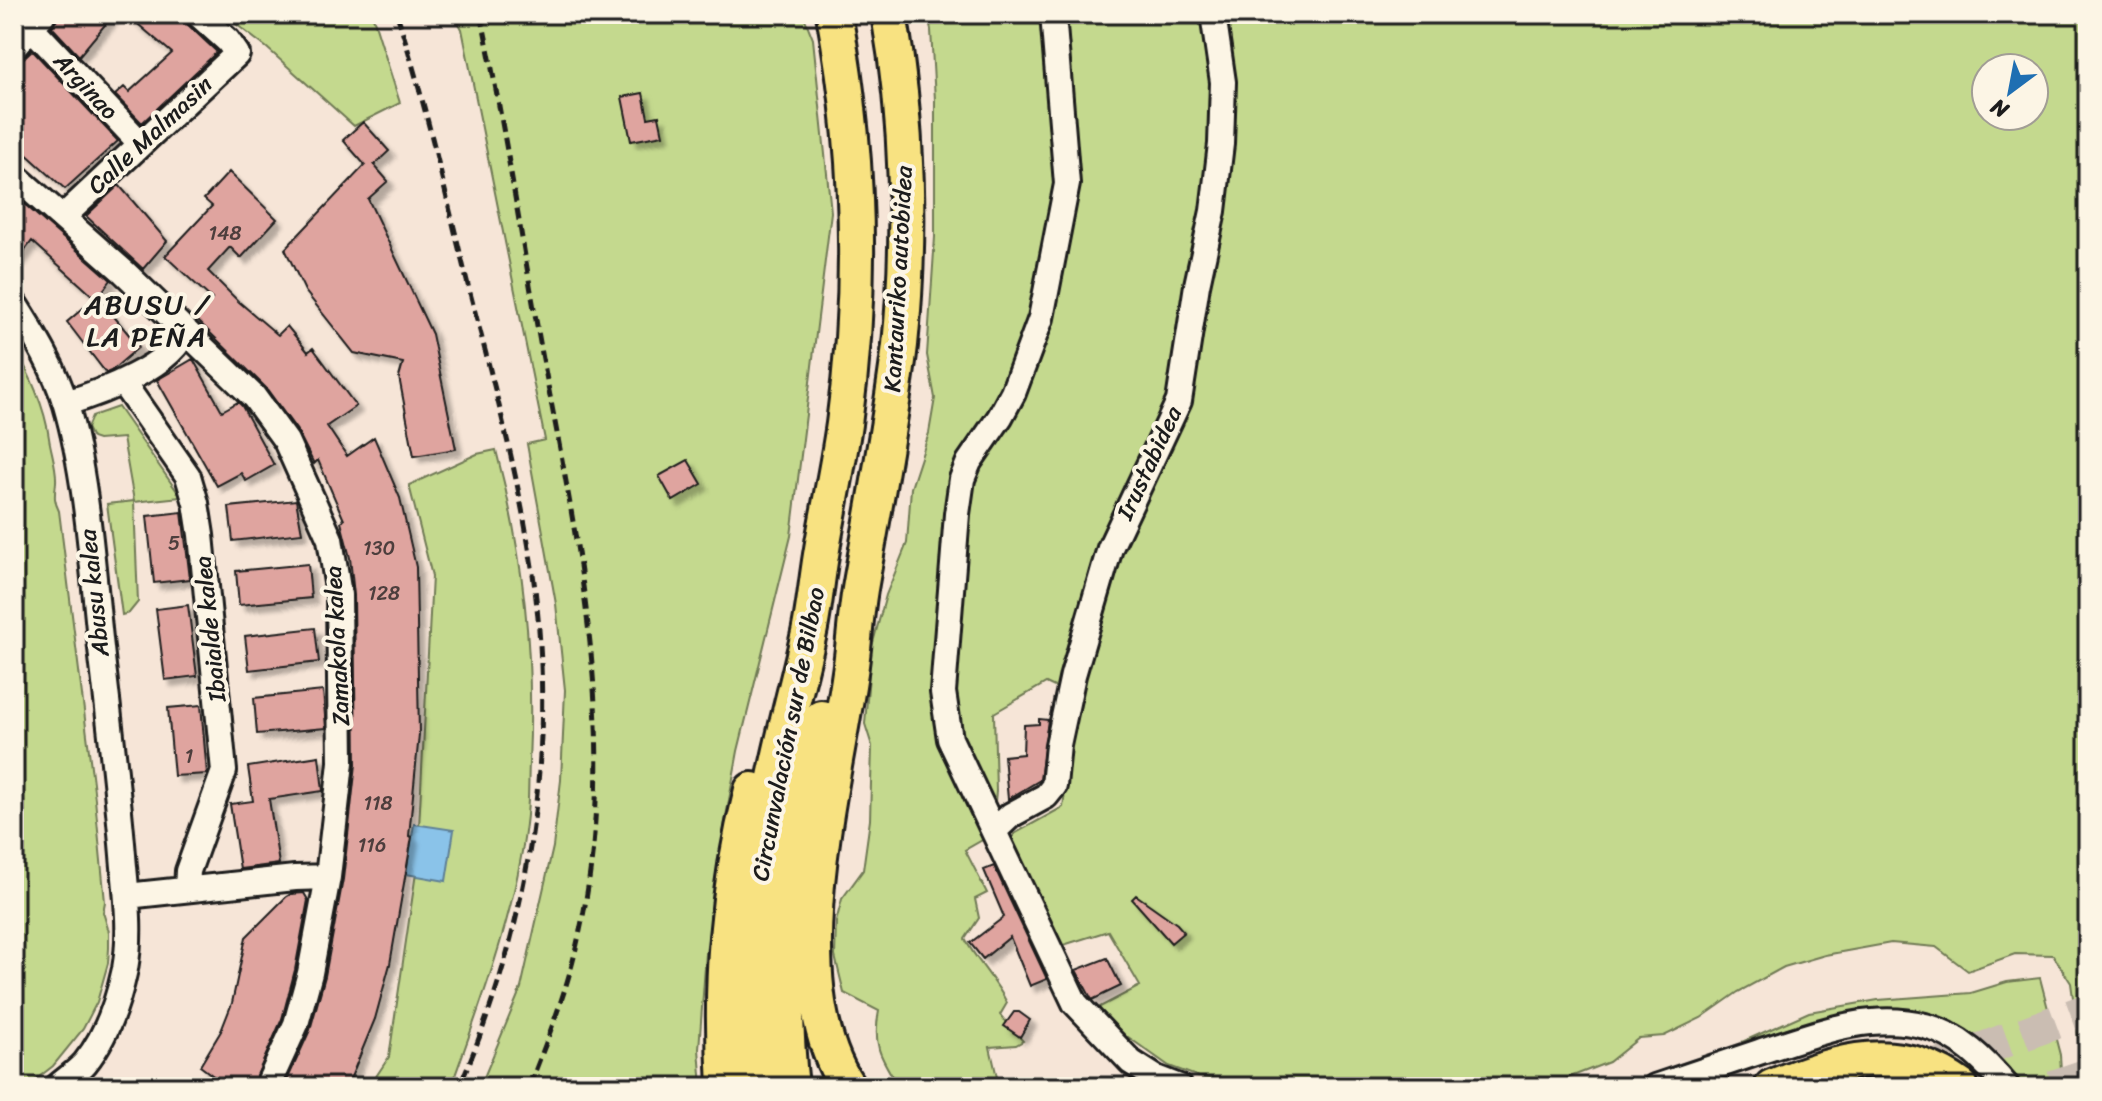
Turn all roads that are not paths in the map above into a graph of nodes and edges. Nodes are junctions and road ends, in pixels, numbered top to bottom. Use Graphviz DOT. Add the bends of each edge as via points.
graph roads {
  1 [pos="198,14"];
  2 [pos="834,14"];
  3 [pos="889,14"];
  4 [pos="1053,14"];
  5 [pos="1213,14"];
  6 [pos="37,21"];
  7 [pos="14,47"];
  8 [pos="141,144"];
  9 [pos="14,175"];
  10 [pos="63,217"];
  11 [pos="14,303"];
  12 [pos="185,330"];
  13 [pos="123,383"];
  14 [pos="66,403"];
  15 [pos="817,573"];
  16 [pos="860,591"];
  17 [pos="995,830"];
  18 [pos="328,877"];
  19 [pos="187,889"];
  20 [pos="127,896"];
  21 [pos="57,1087"];
  22 [pos="267,1087"];
  23 [pos="726,1087"];
  24 [pos="759,1087"];
  25 [pos="791,1087"];
  26 [pos="848,1087"];
  27 [pos="1179,1087"];
  28 [pos="1655,1087"];
  29 [pos="1772,1087"];
  30 [pos="1961,1087"];
  31 [pos="2007,1087"];
  1 -- 8 [label="street, Calle Malmasin" via="237,54"];
  2 -- 15 [label="highway, Kantauriko autobidea" via="853,159 855,269 844,423"];
  3 -- 16 [label="highway, Kantauriko autobidea" via="905,161 902,312 890,419"];
  4 -- 17 [label="street" via="1067,184 1041,318 1013,393 962,479 943,692 950,739"];
  5 -- 17 [label="street, Irustabidea" via="1223,82 1221,144 1179,401 1110,548 1073,675 1054,786"];
  6 -- 7 [label="street"];
  6 -- 8 [label="street, Arginao"];
  8 -- 10 [label="street, Calle Malmasin"];
  9 -- 10 [label="street, Zamakola kalea"];
  10 -- 12 [label="street, Zamakola kalea"];
  11 -- 14 [label="street, Abusu kalea" via="40,343"];
  12 -- 13 [label="street" via="181,341"];
  12 -- 18 [label="street, Zamakola kalea" via="254,397 286,441 330,539 339,595 341,762"];
  13 -- 14 [label="street"];
  13 -- 19 [label="street, Ibaialde kalea" via="188,476 201,535 224,771 188,871"];
  14 -- 20 [label="street, Abusu kalea" via="94,578"];
  15 -- 23 [label="highway" via="797,626 736,852 725,940"];
  15 -- 24 [label="highway, Circunvalación sur de Bilbao" via="760,868 754,978"];
  16 -- 25 [label="highway" via="830,683 793,858 785,991"];
  16 -- 26 [label="highway" via="825,827 814,947 823,1030"];
  17 -- 27 [label="street" via="1075,1003 1131,1062"];
  18 -- 19 [label="street"];
  18 -- 22 [label="street, Zamakola kalea" via="296,1024"];
  19 -- 20 [label="street"];
  20 -- 21 [label="street, Abusu kalea" via="125,967 116,1005 84,1064"];
  28 -- 31 [label="street" via="1827,1030 1894,1021 1928,1026 1956,1039"];
  29 -- 30 [label="highway" via="1826,1068 1892,1058 1931,1069"];
}
